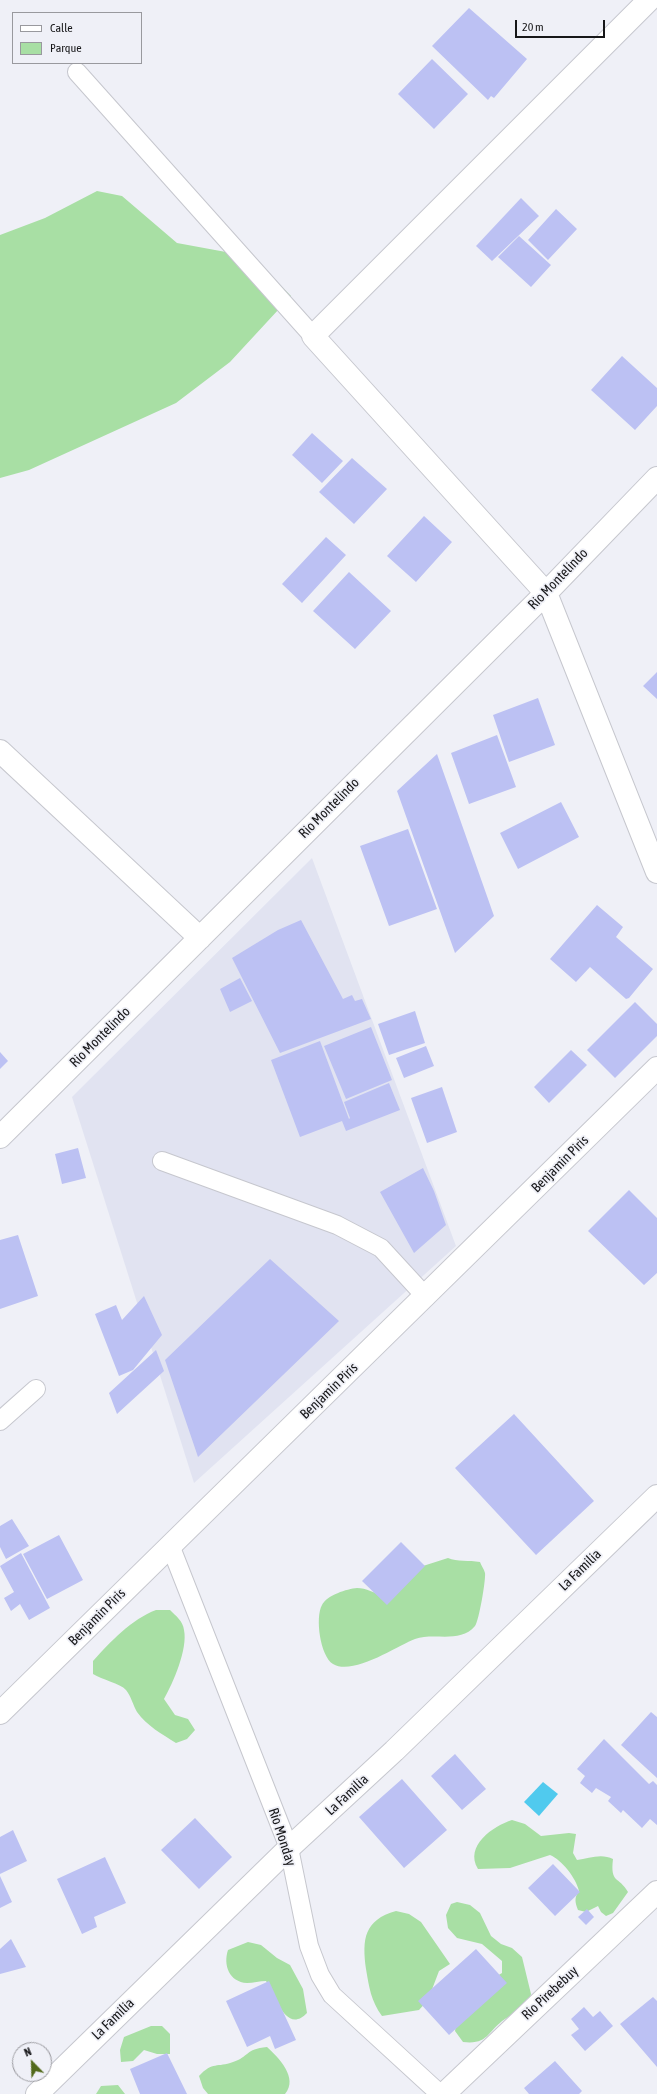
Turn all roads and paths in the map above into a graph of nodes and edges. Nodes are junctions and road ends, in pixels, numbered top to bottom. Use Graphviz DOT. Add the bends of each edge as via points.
graph roads {
  1 [pos="649,0"];
  2 [pos="77,72"];
  3 [pos="313,336"];
  4 [pos="657,478"];
  5 [pos="546,593"];
  6 [pos="0,751"];
  7 [pos="657,872"];
  8 [pos="200,938"];
  9 [pos="657,1068"];
  10 [pos="8,1119"];
  11 [pos="0,1137"];
  12 [pos="162,1161"];
  13 [pos="426,1297"];
  14 [pos="36,1389"];
  15 [pos="0,1421"];
  16 [pos="657,1496"];
  17 [pos="170,1546"];
  18 [pos="0,1713"];
  19 [pos="289,1848"];
  20 [pos="657,1892"];
  21 [pos="37,2094"];
  22 [pos="440,2094"];
  23 [pos="444,2094"];
  1 -- 3 [label="street"];
  2 -- 3 [label="lane"];
  3 -- 5 [label="street"];
  4 -- 5 [label="street, Rio Montelindo"];
  5 -- 7 [label="street"];
  5 -- 8 [label="street, Rio Montelindo"];
  6 -- 8 [label="street"];
  8 -- 10 [label="street, Rio Montelindo"];
  9 -- 13 [label="street, Benjamin Piris"];
  10 -- 11 [label="street, Rio Montelindo"];
  12 -- 13 [label="lane" via="337,1225 381,1248"];
  13 -- 17 [label="street, Benjamin Piris"];
  14 -- 15 [label="lane"];
  16 -- 19 [label="street, La Familia" via="394,1751"];
  17 -- 18 [label="street, Benjamin Piris"];
  17 -- 19 [label="lane, Rio Monday"];
  19 -- 21 [label="street, La Familia"];
  19 -- 22 [label="lane, Rio Monday" via="309,1946 332,1995"];
  20 -- 23 [label="street, Rio Pirebebuy"];
}
